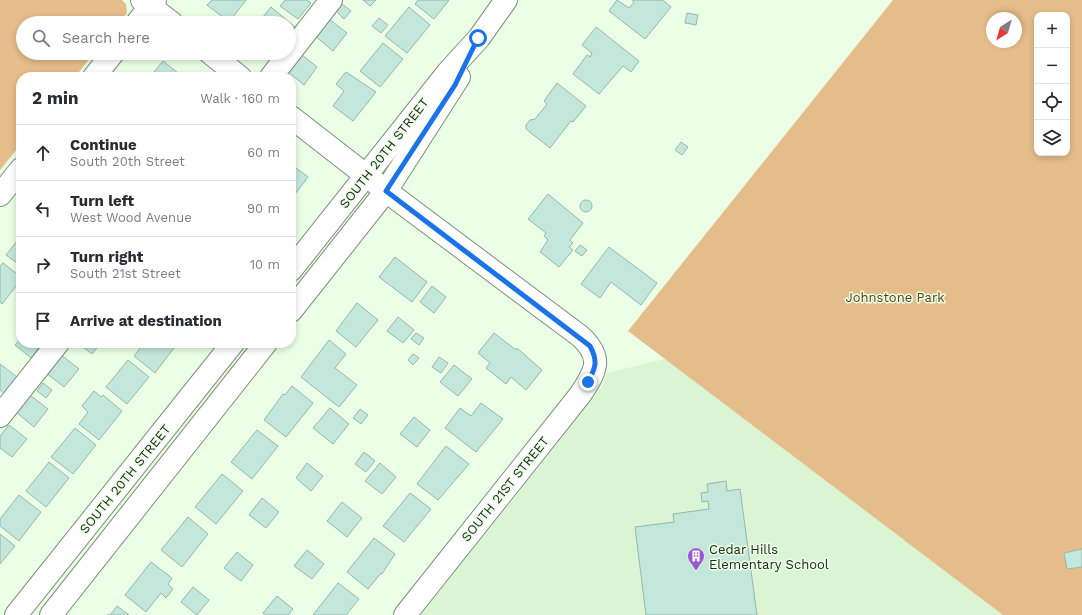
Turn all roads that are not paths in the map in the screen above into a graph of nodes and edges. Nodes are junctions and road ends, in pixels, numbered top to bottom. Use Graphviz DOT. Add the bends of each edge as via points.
graph roads {
  1 [pos="331,0"];
  2 [pos="506,0"];
  3 [pos="146,7"];
  4 [pos="161,16"];
  5 [pos="478,38"];
  6 [pos="296,45"];
  7 [pos="107,60"];
  8 [pos="219,60"];
  9 [pos="284,60"];
  10 [pos="98,72"];
  11 [pos="234,72"];
  12 [pos="275,72"];
  13 [pos="296,121"];
  14 [pos="16,175"];
  15 [pos="366,176"];
  16 [pos="386,191"];
  17 [pos="0,195"];
  18 [pos="296,264"];
  19 [pos="296,305"];
  20 [pos="54,348"];
  21 [pos="229,348"];
  22 [pos="262,348"];
  23 [pos="0,416"];
  24 [pos="16,615"];
  25 [pos="51,615"];
  26 [pos="404,615"];
  1 -- 6 [label="street"];
  2 -- 5 [label="street, SOUTH 20TH STREET"];
  3 -- 4 [label="street"];
  5 -- 15 [label="street, SOUTH 20TH STREET"];
  5 -- 16 [label="street, SOUTH 20TH STREET" via="455,85"];
  7 -- 10 [label="street"];
  8 -- 11 [label="street"];
  9 -- 12 [label="street"];
  13 -- 15 [label="street"];
  14 -- 17 [label="street"];
  15 -- 16 [label="street"];
  15 -- 18 [label="street, SOUTH 20TH STREET"];
  16 -- 19 [label="street, SOUTH 20TH STREET"];
  16 -- 26 [label="street, SOUTH 21ST STREET" via="580,336 590,346 596,358 594,372 580,395"];
  20 -- 23 [label="street"];
  21 -- 24 [label="street, SOUTH 20TH STREET"];
  22 -- 25 [label="street, SOUTH 20TH STREET"];
}
